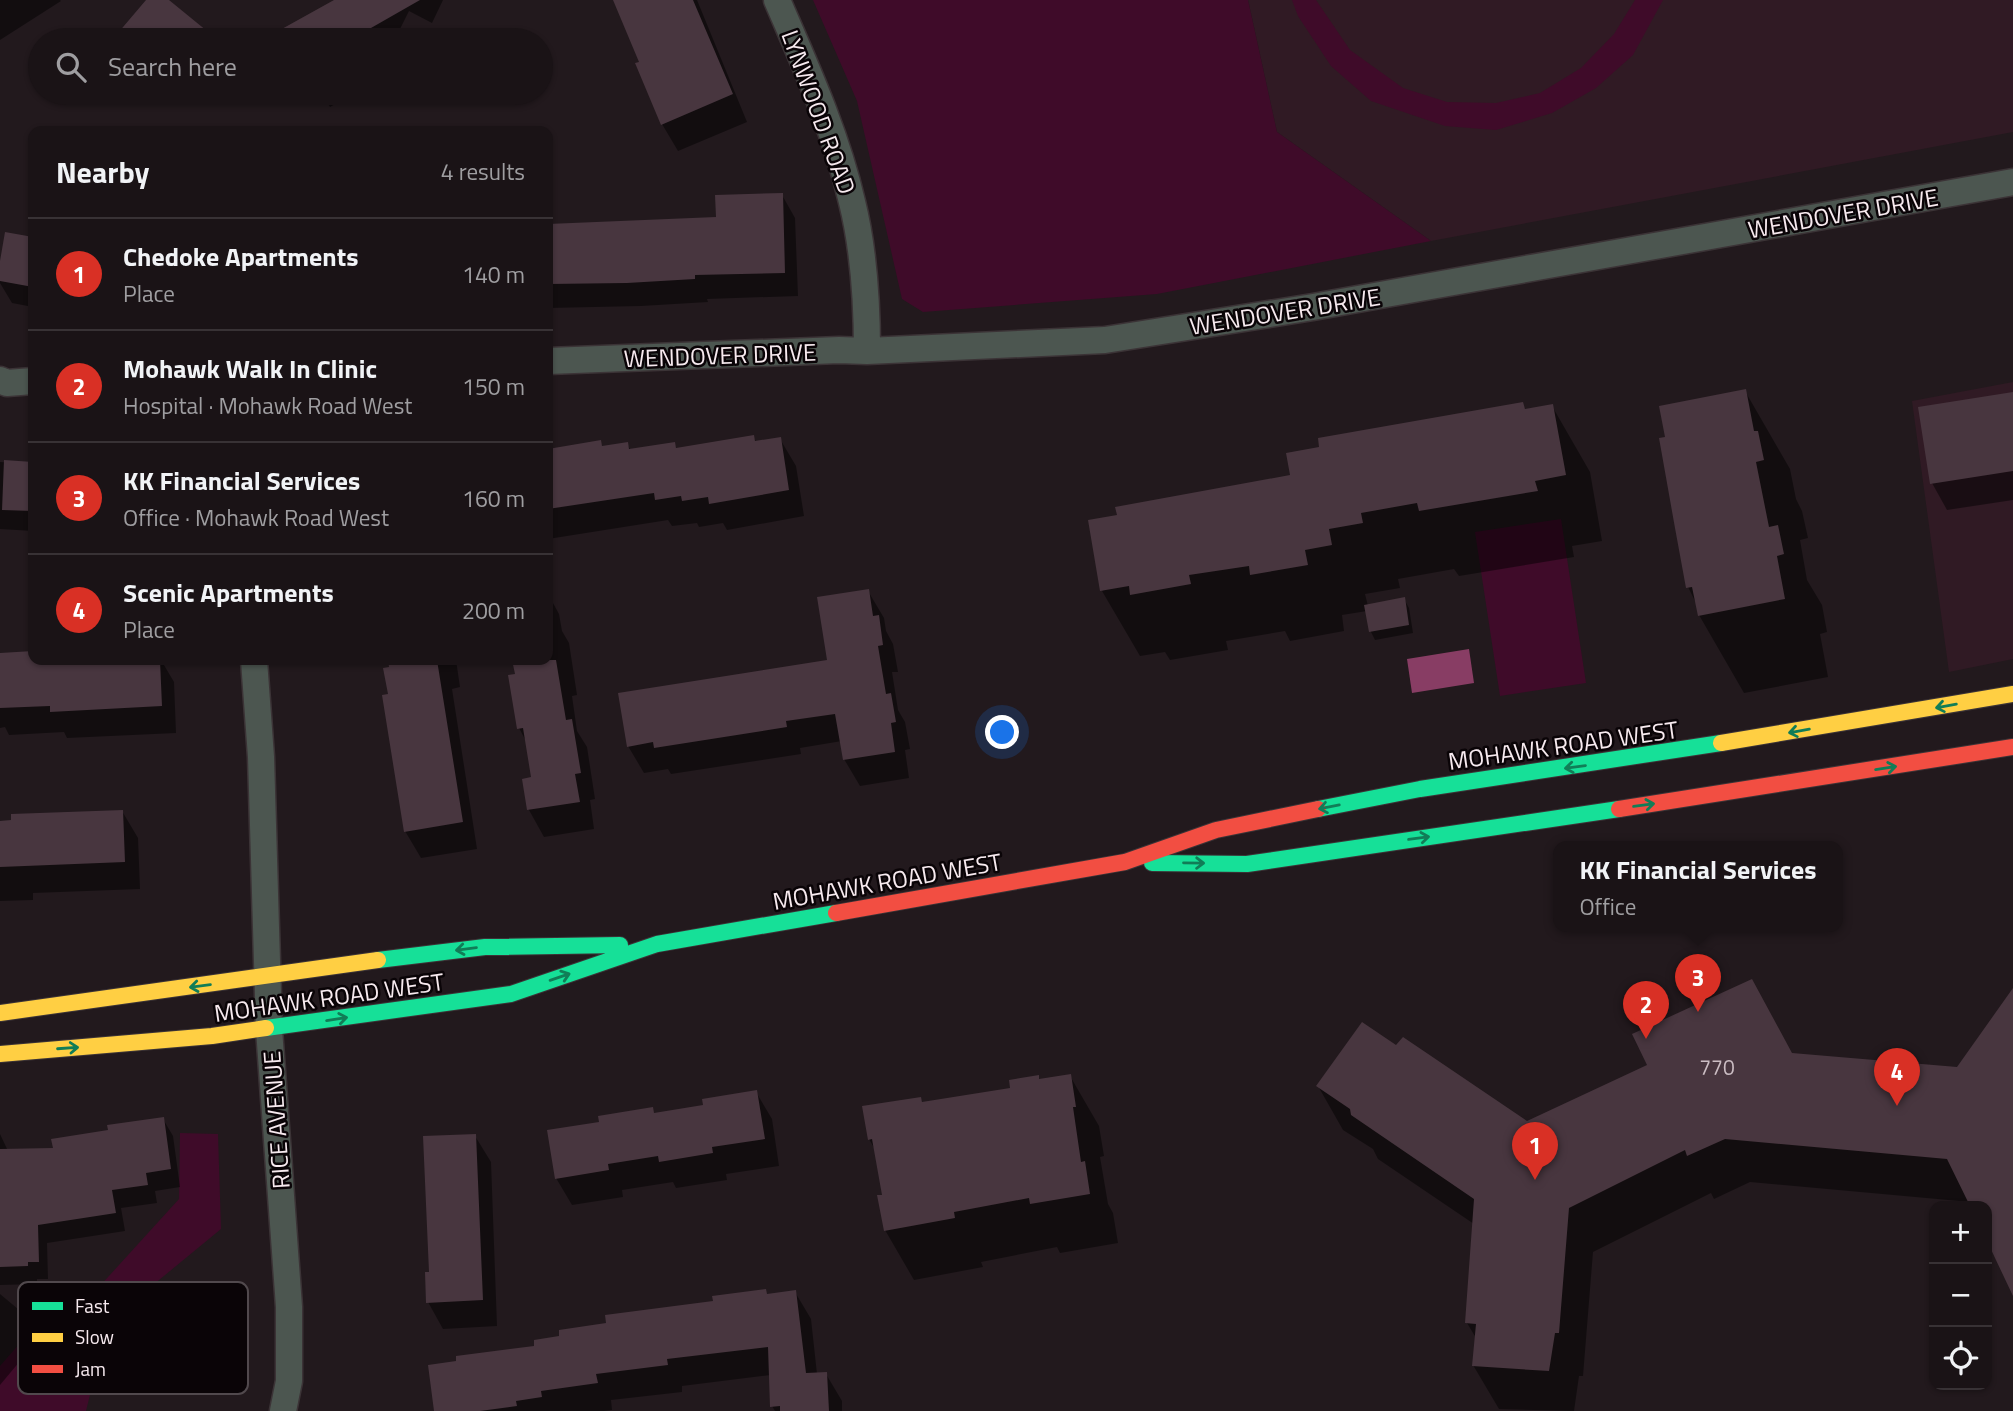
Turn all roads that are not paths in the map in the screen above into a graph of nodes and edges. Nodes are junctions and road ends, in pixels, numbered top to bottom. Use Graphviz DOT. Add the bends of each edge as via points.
graph roads {
  1 [pos="777,0"];
  2 [pos="2013,181"];
  3 [pos="867,351"];
  4 [pos="553,361"];
  5 [pos="0,380"];
  6 [pos="28,382"];
  7 [pos="254,665"];
  8 [pos="2013,694"];
  9 [pos="2013,747"];
  10 [pos="1125,862"];
  11 [pos="657,944"];
  12 [pos="267,975"];
  13 [pos="0,1013"];
  14 [pos="269,1029"];
  15 [pos="0,1054"];
  16 [pos="283,1411"];
  1 -- 3 [label="street, LYNWOOD ROAD" via="835,142 852,202 867,297"];
  2 -- 3 [label="street, WENDOVER DRIVE" via="1105,340"];
  3 -- 4 [label="street, WENDOVER DRIVE"];
  5 -- 6 [label="street"];
  7 -- 12 [label="street, RICE AVENUE"];
  8 -- 10 [label="main road, MOHAWK ROAD WEST, one-way" via="1689,750 1420,789 1216,830"];
  10 -- 9 [label="main road, MOHAWK ROAD WEST, one-way" via="1247,864"];
  10 -- 11 [label="main road, MOHAWK ROAD WEST"];
  11 -- 12 [label="main road, MOHAWK ROAD WEST, one-way" via="485,947"];
  14 -- 11 [label="main road, MOHAWK ROAD WEST, one-way" via="511,994"];
  12 -- 13 [label="main road, MOHAWK ROAD WEST, one-way"];
  12 -- 14 [label="street, RICE AVENUE"];
  15 -- 14 [label="main road, MOHAWK ROAD WEST, one-way"];
  14 -- 16 [label="street, RICE AVENUE" via="289,1307 289,1381"];
}
